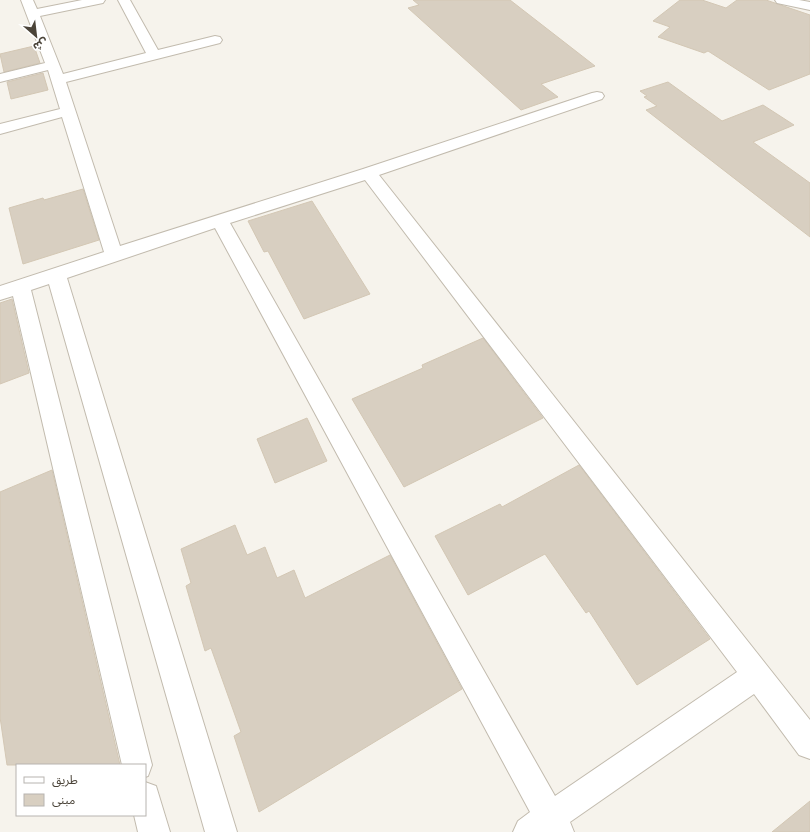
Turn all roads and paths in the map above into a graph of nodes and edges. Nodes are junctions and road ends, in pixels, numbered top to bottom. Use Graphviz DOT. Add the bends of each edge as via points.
graph roads {
  1 [pos="27,0"];
  2 [pos="99,0"];
  3 [pos="124,0"];
  4 [pos="781,0"];
  5 [pos="810,6"];
  6 [pos="33,14"];
  7 [pos="215,40"];
  8 [pos="154,55"];
  9 [pos="53,65"];
  10 [pos="0,78"];
  11 [pos="58,80"];
  12 [pos="597,96"];
  13 [pos="68,111"];
  14 [pos="0,129"];
  15 [pos="369,173"];
  16 [pos="220,220"];
  17 [pos="114,255"];
  18 [pos="56,274"];
  19 [pos="10,289"];
  20 [pos="757,675"];
  21 [pos="810,744"];
  22 [pos="137,764"];
  23 [pos="146,801"];
  24 [pos="546,827"];
  25 [pos="154,832"];
  26 [pos="220,832"];
  1 -- 6 [label="street"];
  2 -- 6 [label="street"];
  3 -- 8 [label="street"];
  4 -- 5 [label="street"];
  6 -- 9 [label="street"];
  7 -- 8 [label="street"];
  8 -- 11 [label="street"];
  9 -- 10 [label="street"];
  9 -- 11 [label="street"];
  11 -- 13 [label="street"];
  12 -- 15 [label="street"];
  13 -- 14 [label="street"];
  13 -- 17 [label="street"];
  15 -- 16 [label="street"];
  15 -- 20 [label="street"];
  16 -- 17 [label="street"];
  16 -- 24 [label="street"];
  17 -- 18 [label="street"];
  18 -- 19 [label="street"];
  18 -- 26 [label="street"];
  19 -- 22 [label="street"];
  20 -- 21 [label="street"];
  20 -- 24 [label="street"];
  23 -- 25 [label="street"];
}
